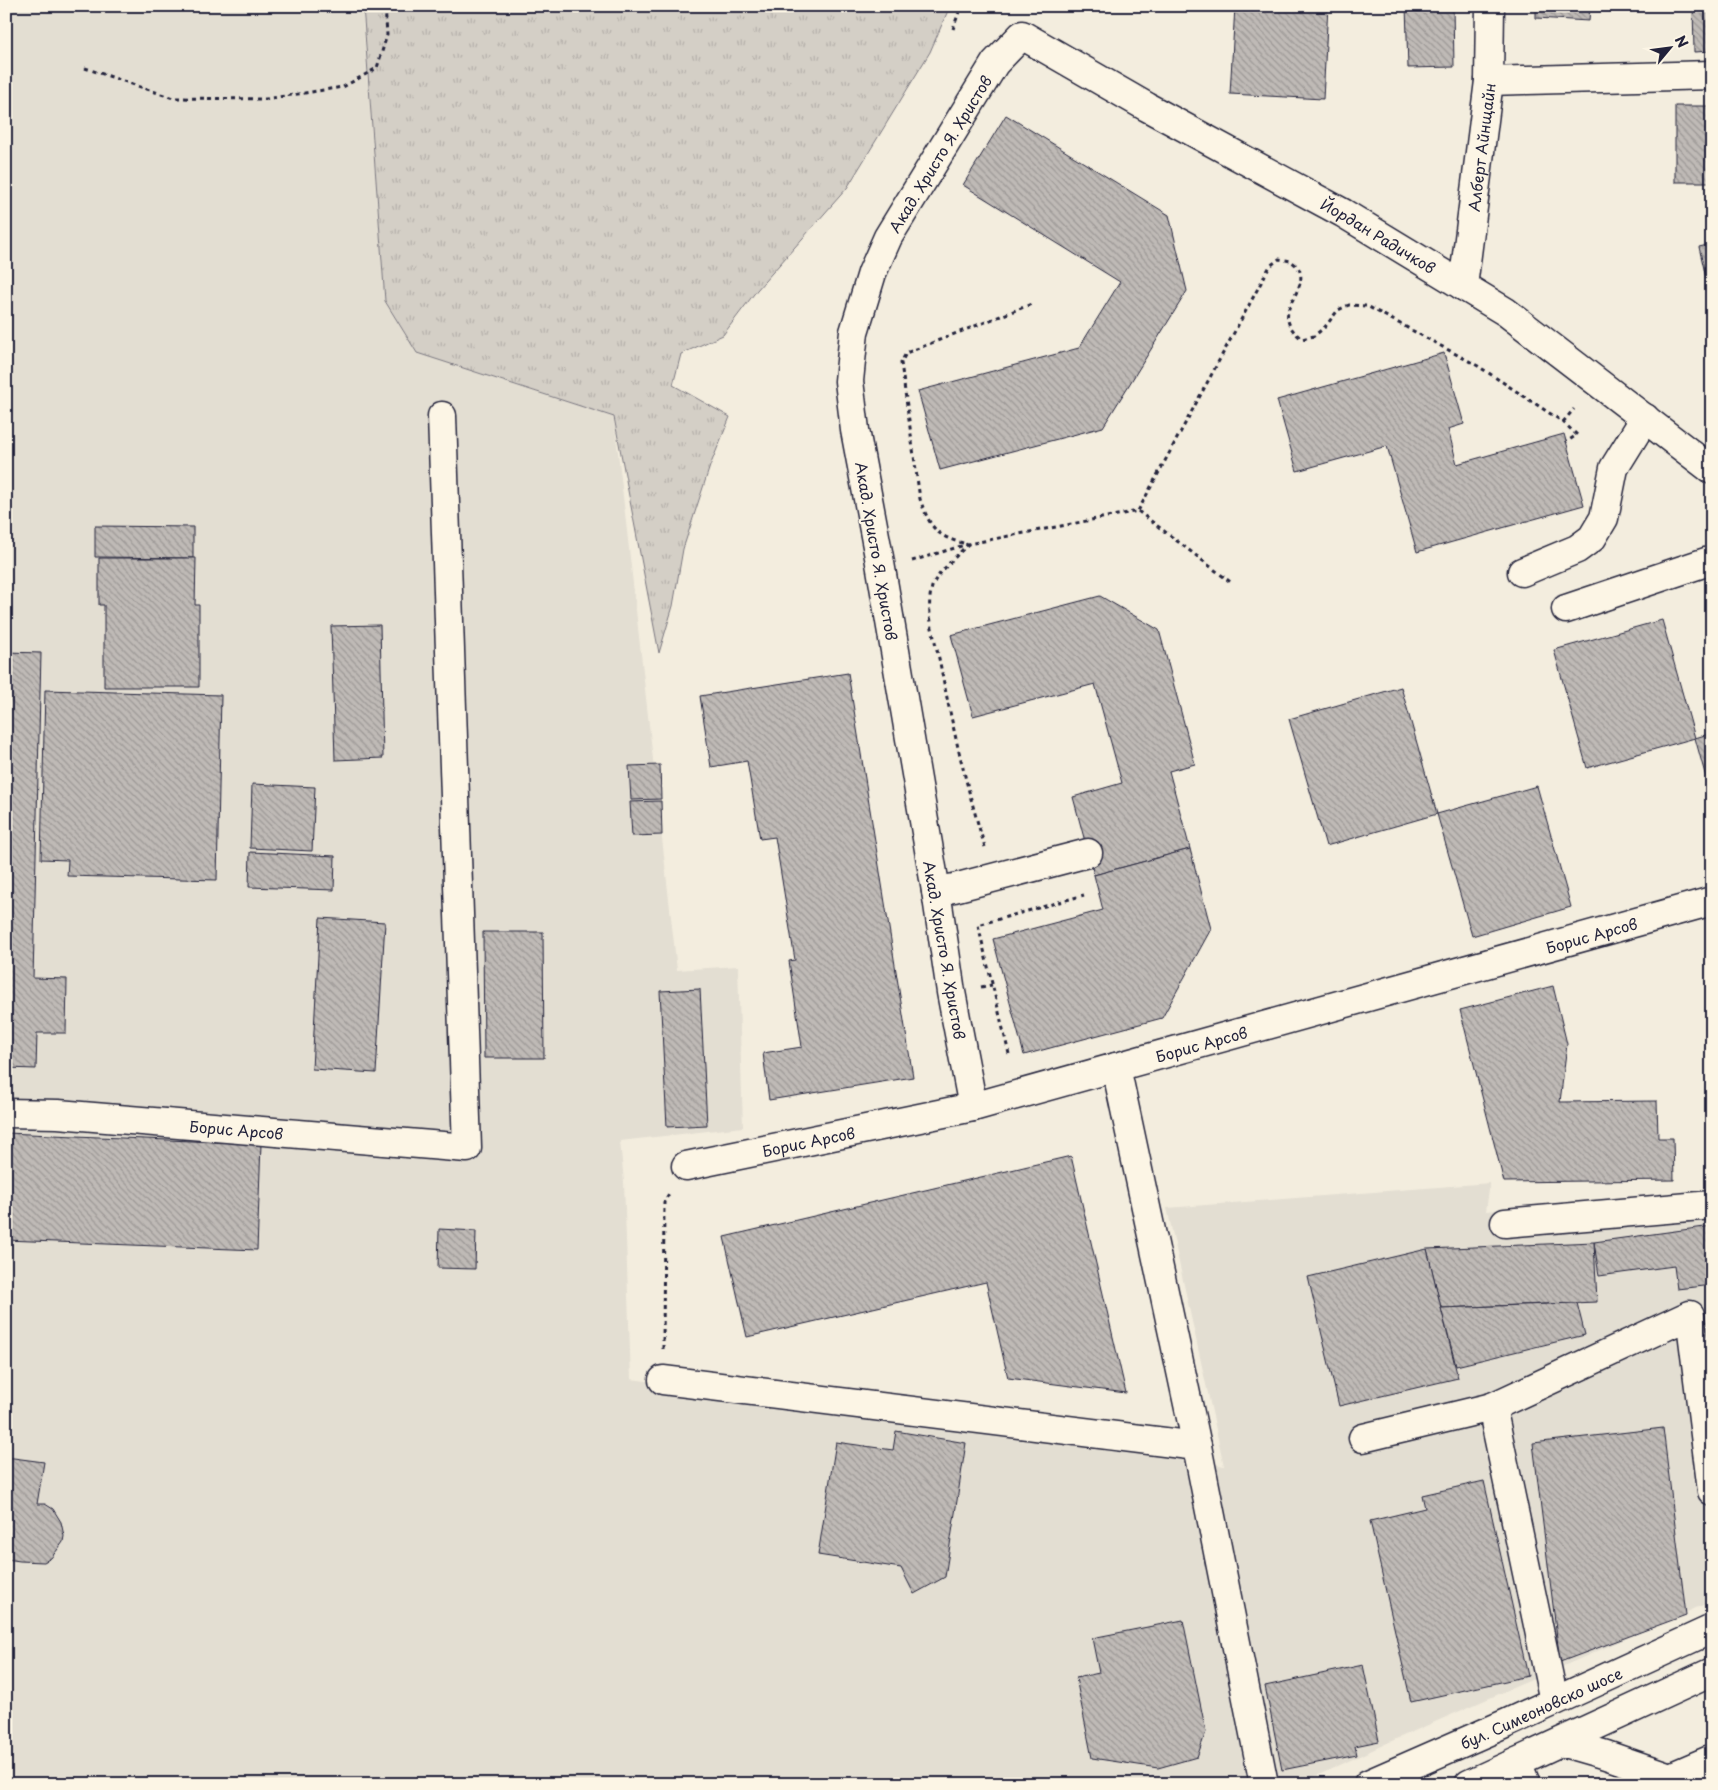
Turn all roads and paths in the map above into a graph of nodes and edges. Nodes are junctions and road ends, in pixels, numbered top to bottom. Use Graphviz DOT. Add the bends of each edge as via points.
graph roads {
  1 [pos="385,6"];
  2 [pos="961,6"];
  3 [pos="1490,6"];
  4 [pos="953,28"];
  5 [pos="1022,36"];
  6 [pos="86,68"];
  7 [pos="1712,75"];
  8 [pos="1488,81"];
  9 [pos="1463,286"];
  10 [pos="1034,303"];
  11 [pos="1574,409"];
  12 [pos="442,416"];
  13 [pos="1645,418"];
  14 [pos="1563,422"];
  15 [pos="1566,442"];
  16 [pos="1712,470"];
  17 [pos="1138,511"];
  18 [pos="968,544"];
  19 [pos="1712,560"];
  20 [pos="880,569"];
  21 [pos="1522,572"];
  22 [pos="1233,584"];
  23 [pos="1566,609"];
  24 [pos="986,849"];
  25 [pos="1088,853"];
  26 [pos="936,891"];
  27 [pos="1084,895"];
  28 [pos="1712,902"];
  29 [pos="1009,1054"];
  30 [pos="1116,1067"];
  31 [pos="973,1107"];
  32 [pos="6,1113"];
  33 [pos="686,1166"];
  34 [pos="1712,1205"];
  35 [pos="1505,1223"];
  36 [pos="1701,1313"];
  37 [pos="663,1380"];
  38 [pos="1492,1407"];
  39 [pos="1363,1438"];
  40 [pos="1197,1446"];
  41 [pos="1712,1491"];
  42 [pos="1712,1629"];
  43 [pos="1712,1672"];
  44 [pos="1554,1701"];
  45 [pos="1561,1742"];
  46 [pos="1712,1759"];
  47 [pos="1521,1773"];
  48 [pos="1264,1784"];
  49 [pos="1368,1784"];
  50 [pos="1469,1784"];
  1 -- 6 [label="path" via="387,35 377,68 343,87 266,99 173,98"];
  2 -- 4 [label="path"];
  3 -- 8 [label="street, Алберт Айнщайн"];
  5 -- 9 [label="street, Йордан Радичков" via="1335,209"];
  5 -- 20 [label="street, Акад. Христо Я. Христов" via="995,63 888,237 872,273 854,332 850,391"];
  7 -- 8 [label="street"];
  8 -- 9 [label="street, Алберт Айнщайн"];
  9 -- 13 [label="street, Йордан Радичков" via="1506,312"];
  10 -- 18 [label="path" via="906,353 901,364 923,508 935,530 951,541"];
  11 -- 14 [label="path"];
  12 -- 32 [label="street, Борис Арсов" via="467,1148 68,1115"];
  13 -- 16 [label="street, Йордан Радичков"];
  13 -- 21 [label="street" via="1614,468 1604,518 1592,538 1577,549"];
  14 -- 15 [label="path" via="1577,435"];
  14 -- 17 [label="path" via="1478,366 1367,306 1349,305 1338,310 1314,336 1302,339 1291,331 1287,318 1301,281 1299,269 1291,261 1279,260 1270,266"];
  17 -- 18 [label="path"];
  17 -- 22 [label="path"];
  18 -- 20 [label="path"];
  18 -- 24 [label="path" via="932,586 930,611 956,745"];
  19 -- 23 [label="street"];
  20 -- 26 [label="street, Акад. Христо Я. Христов"];
  25 -- 26 [label="street"];
  26 -- 31 [label="street, Акад. Христо Я. Христов"];
  27 -- 29 [label="path" via="978,925"];
  28 -- 30 [label="street, Борис Арсов"];
  30 -- 31 [label="street, Борис Арсов"];
  30 -- 40 [label="street"];
  31 -- 33 [label="street, Борис Арсов"];
  33 -- 37 [label="path" via="664,1202"];
  34 -- 35 [label="street"];
  36 -- 38 [label="street"];
  36 -- 41 [label="street"];
  37 -- 40 [label="street"];
  38 -- 39 [label="street"];
  38 -- 44 [label="street"];
  40 -- 48 [label="street"];
  42 -- 44 [label="street, бул. Симеоновско шосе"];
  43 -- 45 [label="street"];
  44 -- 49 [label="street, бул. Симеоновско шосе"];
  45 -- 46 [label="street" via="1670,1777"];
  45 -- 47 [label="street"];
  47 -- 50 [label="street"];
}
